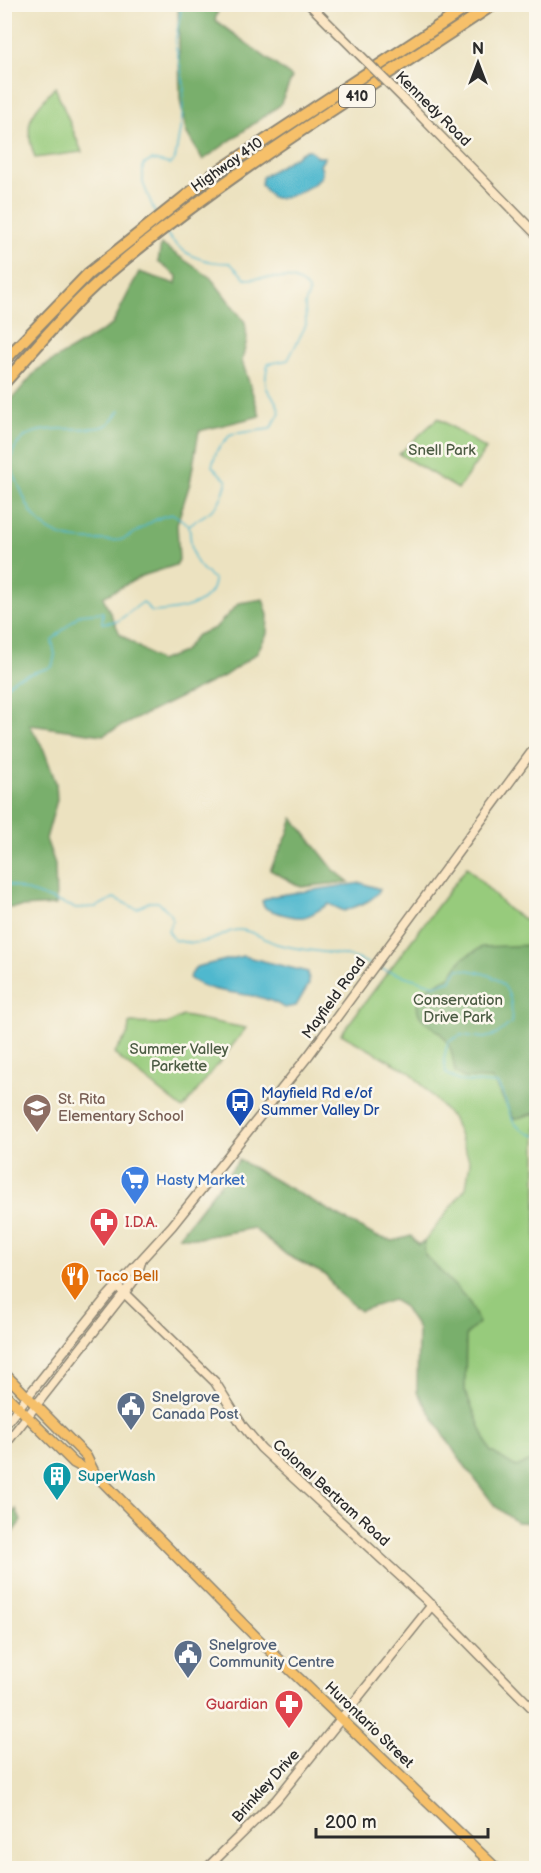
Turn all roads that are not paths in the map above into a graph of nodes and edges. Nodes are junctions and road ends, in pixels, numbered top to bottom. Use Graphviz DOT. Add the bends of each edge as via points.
graph roads {
  1 [pos="309,4"];
  2 [pos="472,4"];
  3 [pos="494,4"];
  4 [pos="537,234"];
  5 [pos="4,361"];
  6 [pos="4,383"];
  7 [pos="537,746"];
  8 [pos="142,1259"];
  9 [pos="117,1286"];
  10 [pos="125,1293"];
  11 [pos="4,1373"];
  12 [pos="4,1393"];
  13 [pos="28,1397"];
  14 [pos="37,1406"];
  15 [pos="19,1408"];
  16 [pos="28,1417"];
  17 [pos="4,1426"];
  18 [pos="4,1446"];
  19 [pos="95,1474"];
  20 [pos="432,1605"];
  21 [pos="537,1712"];
  22 [pos="340,1718"];
  23 [pos="207,1869"];
  24 [pos="496,1869"];
  1 -- 4 [label="main road, Kennedy Road, bridge"];
  2 -- 5 [label="highway, Highway 410 / 410" via="211,177 67,293"];
  3 -- 6 [label="highway, Highway 410 / 410" via="219,188 139,248 83,297"];
  7 -- 8 [label="main road, Mayfield Road" via="309,1055"];
  8 -- 9 [label="main road, Mayfield Road"];
  8 -- 10 [label="main road, Mayfield Road" via="136,1278"];
  9 -- 10 [label="main road, Colonel Bertram Road"];
  9 -- 13 [label="main road, Mayfield Road"];
  10 -- 14 [label="main road, Mayfield Road"];
  10 -- 20 [label="main road, Colonel Bertram Road" via="215,1382 261,1448"];
  11 -- 13 [label="main road, Hurontario Street"];
  12 -- 15 [label="main road, Hurontario Street"];
  13 -- 14 [label="main road, Hurontario Street"];
  13 -- 15 [label="main road, Mayfield Road"];
  14 -- 16 [label="main road, Mayfield Road"];
  14 -- 19 [label="main road, Hurontario Street" via="86,1456"];
  15 -- 16 [label="main road, Hurontario Street"];
  15 -- 17 [label="main road, Mayfield Road"];
  16 -- 18 [label="main road, Mayfield Road"];
  16 -- 19 [label="main road, Hurontario Street" via="74,1463"];
  19 -- 22 [label="main road, Hurontario Street"];
  20 -- 21 [label="main road, Colonel Bertram Road"];
  20 -- 22 [label="main road, Brinkley Drive"];
  22 -- 23 [label="main road, Brinkley Drive" via="276,1800"];
  22 -- 24 [label="main road, Hurontario Street"];
}
